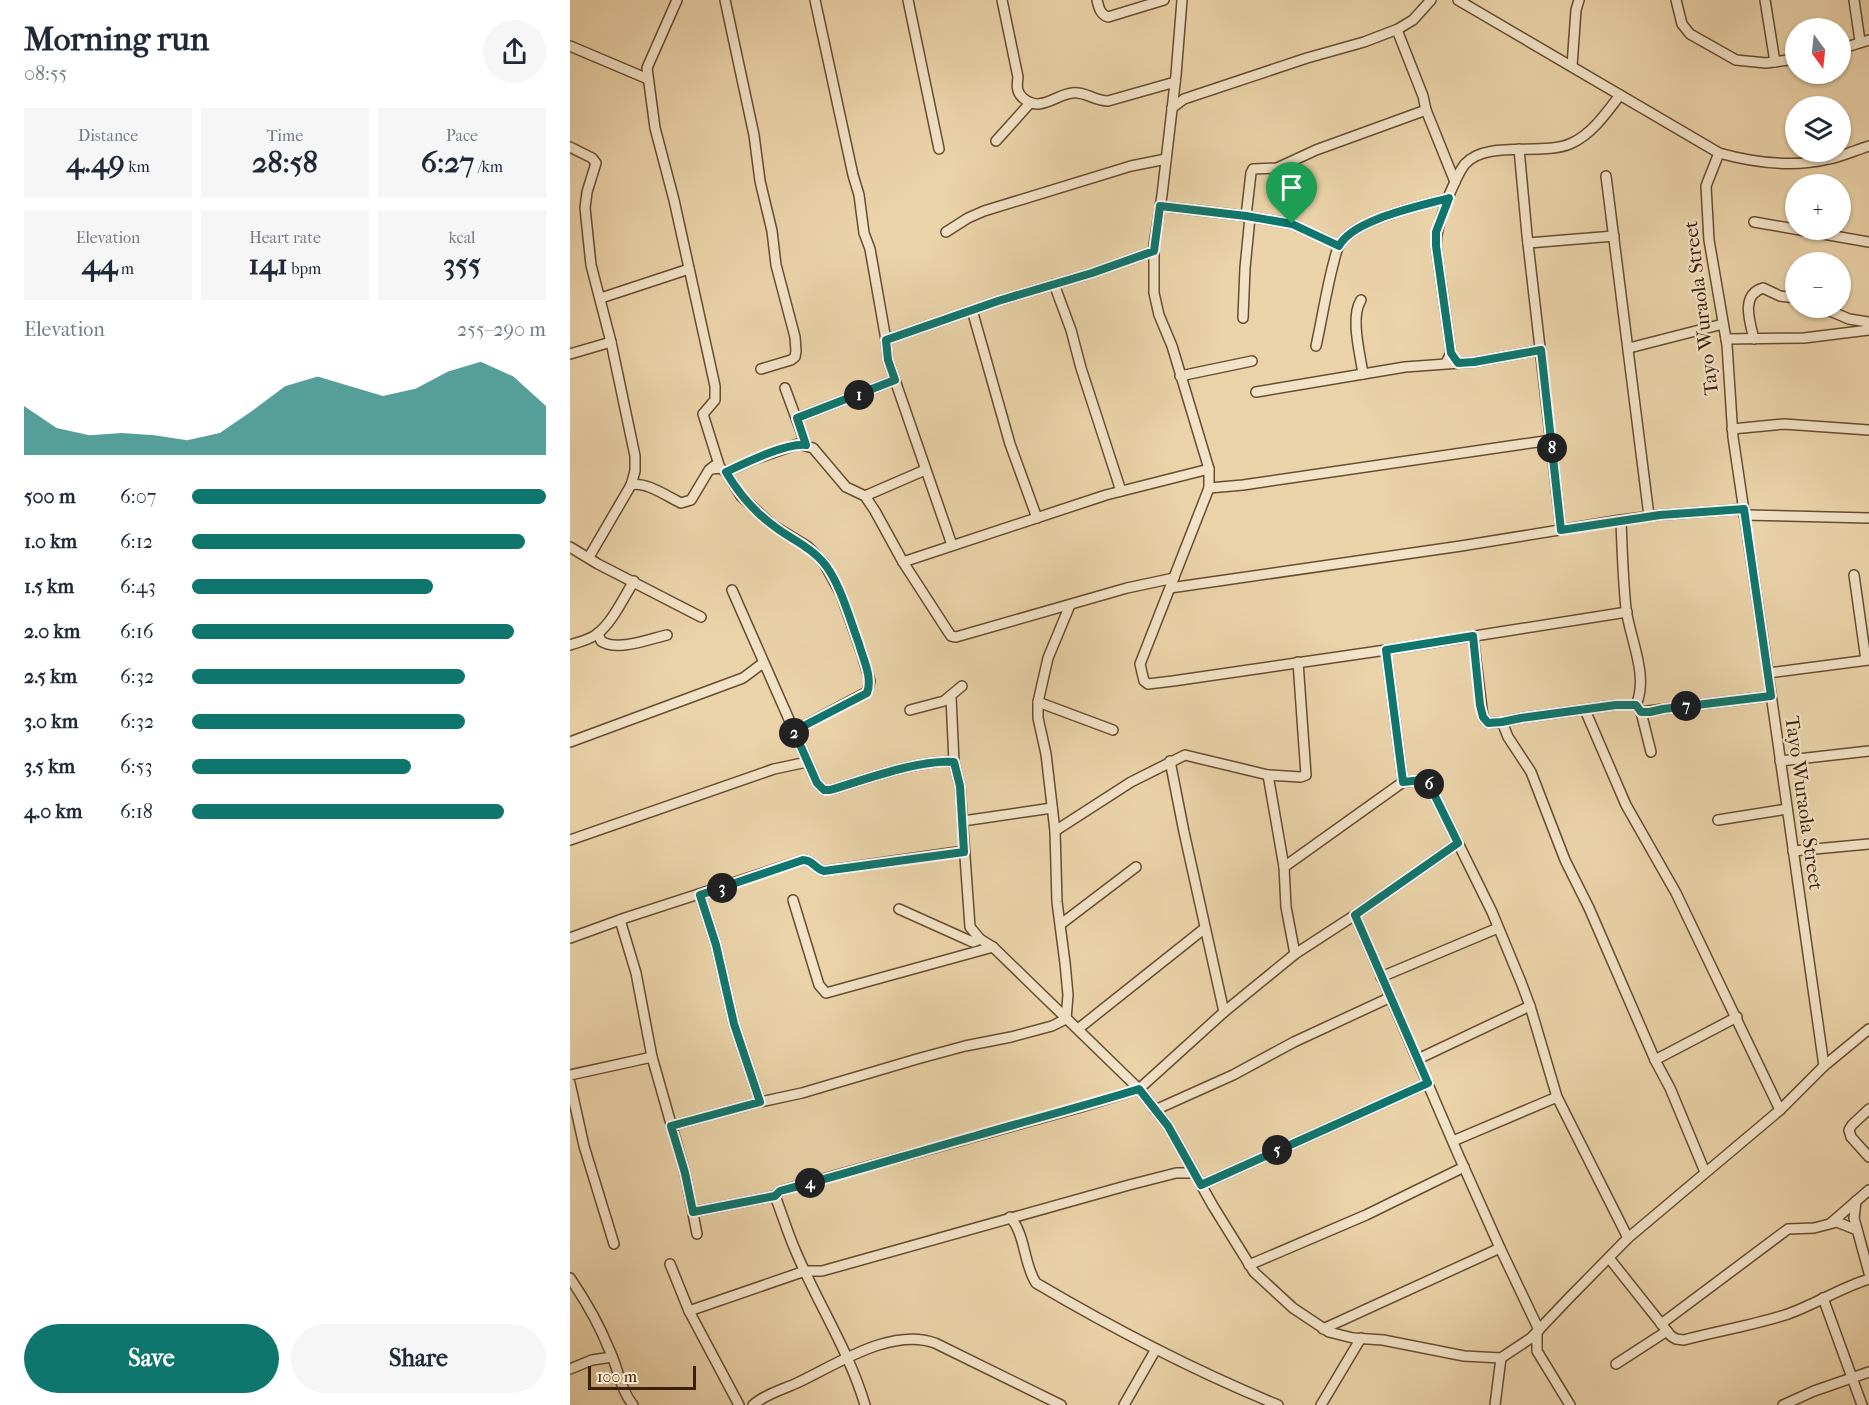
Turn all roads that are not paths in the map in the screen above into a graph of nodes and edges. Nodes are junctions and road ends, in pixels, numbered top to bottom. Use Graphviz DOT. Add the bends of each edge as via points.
graph roads {
  1 [pos="677,0"];
  2 [pos="725,0"];
  3 [pos="815,0"];
  4 [pos="908,0"];
  5 [pos="1002,0"];
  6 [pos="1097,0"];
  7 [pos="1164,0"];
  8 [pos="1182,0"];
  9 [pos="1431,0"];
  10 [pos="1458,0"];
  11 [pos="1579,0"];
  12 [pos="1676,0"];
  13 [pos="1765,0"];
  14 [pos="1854,0"];
  15 [pos="1397,30"];
  16 [pos="1864,40"];
  17 [pos="570,46"];
  18 [pos="1785,61"];
  19 [pos="1775,62"];
  20 [pos="1572,66"];
  21 [pos="648,79"];
  22 [pos="1175,87"];
  23 [pos="1620,94"];
  24 [pos="1184,99"];
  25 [pos="1030,103"];
  26 [pos="1172,108"];
  27 [pos="1426,110"];
  28 [pos="996,141"];
  29 [pos="1869,146"];
  30 [pos="570,147"];
  31 [pos="939,148"];
  32 [pos="1519,148"];
  33 [pos="1719,153"];
  34 [pos="1166,159"];
  35 [pos="1606,176"];
  36 [pos="1455,182"];
  37 [pos="1449,198"];
  38 [pos="1160,206"];
  39 [pos="1248,216"];
  40 [pos="1754,222"];
  41 [pos="946,232"];
  42 [pos="1614,236"];
  43 [pos="1869,242"];
  44 [pos="1528,243"];
  45 [pos="1339,246"];
  46 [pos="1154,251"];
  47 [pos="689,269"];
  48 [pos="1054,284"];
  49 [pos="1785,297"];
  50 [pos="601,298"];
  51 [pos="1362,300"];
  52 [pos="972,310"];
  53 [pos="1243,318"];
  54 [pos="1847,318"];
  55 [pos="1869,323"];
  56 [pos="1723,324"];
  57 [pos="1726,339"];
  58 [pos="1754,339"];
  59 [pos="886,340"];
  60 [pos="611,342"];
  61 [pos="1316,346"];
  62 [pos="1629,348"];
  63 [pos="1541,350"];
  64 [pos="1451,353"];
  65 [pos="570,354"];
  66 [pos="1252,361"];
  67 [pos="1446,363"];
  68 [pos="1458,363"];
  69 [pos="761,369"];
  70 [pos="1363,374"];
  71 [pos="1180,376"];
  72 [pos="895,380"];
  73 [pos="786,388"];
  74 [pos="1256,392"];
  75 [pos="797,418"];
  76 [pos="1732,429"];
  77 [pos="1869,430"];
  78 [pos="1551,440"];
  79 [pos="806,445"];
  80 [pos="718,468"];
  81 [pos="1209,469"];
  82 [pos="925,470"];
  83 [pos="631,485"];
  84 [pos="1209,488"];
  85 [pos="1121,491"];
  86 [pos="864,496"];
  87 [pos="1744,512"];
  88 [pos="1649,516"];
  89 [pos="1037,518"];
  90 [pos="1869,518"];
  91 [pos="1621,520"];
  92 [pos="1561,530"];
  93 [pos="952,545"];
  94 [pos="570,547"];
  95 [pos="589,557"];
  96 [pos="903,561"];
  97 [pos="1854,574"];
  98 [pos="1174,578"];
  99 [pos="634,581"];
  100 [pos="1170,588"];
  101 [pos="732,590"];
  102 [pos="1070,605"];
  103 [pos="1627,612"];
  104 [pos="701,617"];
  105 [pos="598,633"];
  106 [pos="667,634"];
  107 [pos="1473,636"];
  108 [pos="570,645"];
  109 [pos="1386,650"];
  110 [pos="1867,660"];
  111 [pos="1298,662"];
  112 [pos="763,663"];
  113 [pos="1768,673"];
  114 [pos="962,686"];
  115 [pos="1771,696"];
  116 [pos="951,697"];
  117 [pos="1038,702"];
  118 [pos="1639,709"];
  119 [pos="910,710"];
  120 [pos="1585,710"];
  121 [pos="1502,722"];
  122 [pos="1113,730"];
  123 [pos="794,731"];
  124 [pos="570,742"];
  125 [pos="1869,751"];
  126 [pos="1651,752"];
  127 [pos="1170,761"];
  128 [pos="1780,761"];
  129 [pos="807,762"];
  130 [pos="954,762"];
  131 [pos="1268,775"];
  132 [pos="1403,782"];
  133 [pos="1052,808"];
  134 [pos="1787,809"];
  135 [pos="1718,819"];
  136 [pos="963,821"];
  137 [pos="570,829"];
  138 [pos="1055,831"];
  139 [pos="572,839"];
  140 [pos="1458,843"];
  141 [pos="1869,844"];
  142 [pos="1793,851"];
  143 [pos="964,852"];
  144 [pos="1136,867"];
  145 [pos="1284,867"];
  146 [pos="700,895"];
  147 [pos="793,900"];
  148 [pos="900,909"];
  149 [pos="1355,915"];
  150 [pos="620,920"];
  151 [pos="1060,924"];
  152 [pos="1205,928"];
  153 [pos="1498,928"];
  154 [pos="570,938"];
  155 [pos="980,939"];
  156 [pos="993,947"];
  157 [pos="1295,954"];
  158 [pos="1381,977"];
  159 [pos="1391,997"];
  160 [pos="1530,1006"];
  161 [pos="1224,1012"];
  162 [pos="1737,1017"];
  163 [pos="1066,1019"];
  164 [pos="1078,1029"];
  165 [pos="1869,1029"];
  166 [pos="652,1057"];
  167 [pos="1418,1059"];
  168 [pos="1654,1060"];
  169 [pos="1824,1066"];
  170 [pos="570,1075"];
  171 [pos="570,1083"];
  172 [pos="1428,1083"];
  173 [pos="1139,1089"];
  174 [pos="1557,1097"];
  175 [pos="760,1102"];
  176 [pos="1869,1109"];
  177 [pos="1155,1110"];
  178 [pos="1780,1110"];
  179 [pos="671,1126"];
  180 [pos="1453,1141"];
  181 [pos="1869,1157"];
  182 [pos="1187,1160"];
  183 [pos="1464,1167"];
  184 [pos="1705,1172"];
  185 [pos="1176,1173"];
  186 [pos="1194,1173"];
  187 [pos="1201,1185"];
  188 [pos="1869,1190"];
  189 [pos="775,1196"];
  190 [pos="1856,1201"];
  191 [pos="693,1212"];
  192 [pos="1014,1221"];
  193 [pos="1831,1223"];
  194 [pos="1857,1230"];
  195 [pos="697,1234"];
  196 [pos="1628,1238"];
  197 [pos="614,1244"];
  198 [pos="1500,1248"];
  199 [pos="1609,1257"];
  200 [pos="670,1264"];
  201 [pos="1249,1265"];
  202 [pos="805,1271"];
  203 [pos="1869,1273"];
  204 [pos="570,1278"];
  205 [pos="1869,1279"];
  206 [pos="1823,1298"];
  207 [pos="689,1311"];
  208 [pos="1664,1327"];
  209 [pos="1323,1329"];
  210 [pos="1538,1331"];
  211 [pos="1361,1338"];
  212 [pos="1519,1348"];
  213 [pos="1156,1349"];
  214 [pos="1537,1351"];
  215 [pos="612,1357"];
  216 [pos="847,1358"];
  217 [pos="1501,1358"];
  218 [pos="1616,1364"];
  219 [pos="570,1369"];
  220 [pos="1869,1372"];
  221 [pos="1852,1377"];
  222 [pos="633,1405"];
  223 [pos="739,1405"];
  224 [pos="753,1405"];
  225 [pos="865,1405"];
  226 [pos="1061,1405"];
  227 [pos="1124,1405"];
  228 [pos="1278,1405"];
  229 [pos="1321,1405"];
  230 [pos="1494,1405"];
  231 [pos="1570,1405"];
  232 [pos="1783,1405"];
  233 [pos="1862,1405"];
  1 -- 21 [label="street" via="648,62"];
  2 -- 69 [label="street" via="776,265 795,338 795,357"];
  3 -- 59 [label="street" via="859,195"];
  4 -- 31 [label="street"];
  5 -- 25 [label="street" via="1017,87"];
  6 -- 7 [label="street" via="1108,17"];
  8 -- 22 [label="street"];
  9 -- 15 [label="street" via="1413,20"];
  10 -- 20 [label="street"];
  11 -- 20 [label="street"];
  12 -- 19 [label="street" via="1682,24 1690,34 1737,60"];
  13 -- 19 [label="street"];
  14 -- 16 [label="street"];
  15 -- 24 [label="street"];
  15 -- 27 [label="street"];
  17 -- 21 [label="street"];
  18 -- 19 [label="street"];
  20 -- 23 [label="street"];
  21 -- 47 [label="street" via="655,128"];
  22 -- 24 [label="street"];
  22 -- 25 [label="street" via="1108,101 1073,93 1052,102"];
  22 -- 26 [label="street"];
  23 -- 32 [label="street" via="1602,118 1569,145 1548,150"];
  23 -- 33 [label="street"];
  24 -- 26 [label="street"];
  25 -- 28 [label="street"];
  26 -- 34 [label="street"];
  27 -- 36 [label="street"];
  27 -- 39 [label="street" via="1277,168 1253,169"];
  29 -- 33 [label="street" via="1829,159 1791,164"];
  30 -- 50 [label="street" via="596,163 585,208 591,264"];
  32 -- 36 [label="street" via="1474,158 1465,164"];
  32 -- 44 [label="street"];
  33 -- 56 [label="street, Tayo Wuraola Street" via="1706,186 1709,240"];
  34 -- 38 [label="street"];
  34 -- 41 [label="street" via="984,211"];
  35 -- 42 [label="street"];
  36 -- 37 [label="street"];
  37 -- 45 [label="street" via="1360,226"];
  37 -- 64 [label="street" via="1436,232 1436,246"];
  38 -- 39 [label="street"];
  38 -- 46 [label="street"];
  39 -- 45 [label="street" via="1292,224"];
  39 -- 53 [label="street"];
  40 -- 43 [label="street"];
  42 -- 44 [label="street"];
  42 -- 62 [label="street"];
  44 -- 63 [label="street"];
  45 -- 61 [label="street"];
  46 -- 48 [label="street"];
  46 -- 71 [label="street" via="1154,292"];
  47 -- 50 [label="street"];
  47 -- 80 [label="street" via="716,386 715,400 703,414"];
  48 -- 52 [label="street"];
  48 -- 85 [label="street"];
  49 -- 58 [label="street" via="1763,288 1753,294 1748,308"];
  50 -- 60 [label="street"];
  51 -- 70 [label="street" via="1357,306 1356,324"];
  52 -- 59 [label="street"];
  52 -- 89 [label="street" via="1010,444"];
  54 -- 55 [label="street"];
  55 -- 58 [label="street" via="1804,338"];
  56 -- 57 [label="street, Tayo Wuraola Street"];
  56 -- 62 [label="street"];
  57 -- 58 [label="street"];
  57 -- 76 [label="street, Tayo Wuraola Street"];
  59 -- 72 [label="street"];
  60 -- 65 [label="street"];
  60 -- 83 [label="street" via="635,456"];
  62 -- 88 [label="street"];
  63 -- 68 [label="street"];
  63 -- 78 [label="street"];
  64 -- 67 [label="street"];
  64 -- 68 [label="street"];
  66 -- 71 [label="street"];
  67 -- 68 [label="street"];
  67 -- 70 [label="street"];
  70 -- 74 [label="street"];
  71 -- 81 [label="street"];
  72 -- 75 [label="street"];
  72 -- 82 [label="street"];
  73 -- 75 [label="street"];
  75 -- 79 [label="street"];
  76 -- 77 [label="street" via="1784,424"];
  76 -- 87 [label="street, Tayo Wuraola Street"];
  78 -- 84 [label="street"];
  78 -- 92 [label="street"];
  79 -- 80 [label="street"];
  79 -- 86 [label="street" via="846,487"];
  80 -- 83 [label="street" via="709,470 691,500 681,503 646,486"];
  80 -- 123 [label="street" via="771,524 807,546 824,562 841,594 870,681 863,696"];
  81 -- 84 [label="street"];
  81 -- 85 [label="street"];
  82 -- 86 [label="street"];
  82 -- 93 [label="street"];
  83 -- 95 [label="street"];
  84 -- 98 [label="street"];
  85 -- 89 [label="street"];
  86 -- 96 [label="street"];
  87 -- 88 [label="street"];
  87 -- 90 [label="street"];
  87 -- 113 [label="street, Tayo Wuraola Street"];
  88 -- 91 [label="street"];
  89 -- 93 [label="street"];
  91 -- 92 [label="street"];
  91 -- 103 [label="street"];
  92 -- 100 [label="street"];
  93 -- 96 [label="street"];
  94 -- 95 [label="street"];
  95 -- 99 [label="street"];
  96 -- 102 [label="street" via="951,636"];
  97 -- 110 [label="street"];
  98 -- 100 [label="street"];
  98 -- 102 [label="street"];
  99 -- 104 [label="street"];
  99 -- 105 [label="street"];
  100 -- 111 [label="street" via="1140,664 1148,684"];
  101 -- 112 [label="street"];
  102 -- 117 [label="street" via="1048,658"];
  103 -- 107 [label="street"];
  103 -- 118 [label="street" via="1641,684"];
  105 -- 106 [label="street" via="609,646"];
  105 -- 108 [label="street"];
  107 -- 109 [label="street"];
  107 -- 121 [label="street" via="1483,717 1488,723"];
  109 -- 111 [label="street"];
  109 -- 132 [label="street"];
  110 -- 113 [label="street"];
  111 -- 131 [label="street" via="1306,776"];
  112 -- 123 [label="street"];
  112 -- 124 [label="street" via="743,678"];
  113 -- 115 [label="street, Tayo Wuraola Street"];
  114 -- 116 [label="street"];
  115 -- 118 [label="street"];
  115 -- 128 [label="street, Tayo Wuraola Street"];
  116 -- 119 [label="street"];
  116 -- 130 [label="street"];
  117 -- 122 [label="street"];
  117 -- 133 [label="street"];
  118 -- 120 [label="street" via="1616,705"];
  118 -- 126 [label="street"];
  120 -- 121 [label="street"];
  120 -- 162 [label="street" via="1626,806 1676,893"];
  121 -- 168 [label="street" via="1531,772 1565,860"];
  123 -- 129 [label="street"];
  125 -- 128 [label="street"];
  127 -- 131 [label="street" via="1185,755"];
  127 -- 138 [label="street"];
  127 -- 152 [label="street"];
  128 -- 134 [label="street, Tayo Wuraola Street"];
  129 -- 130 [label="street" via="824,790 933,763"];
  129 -- 139 [label="street" via="774,769"];
  130 -- 136 [label="street"];
  131 -- 145 [label="street"];
  132 -- 140 [label="street" via="1422,780 1430,786"];
  132 -- 145 [label="street"];
  133 -- 136 [label="street"];
  133 -- 138 [label="street"];
  134 -- 135 [label="street"];
  134 -- 142 [label="street, Tayo Wuraola Street"];
  136 -- 143 [label="street"];
  137 -- 139 [label="street"];
  138 -- 151 [label="street"];
  140 -- 149 [label="street"];
  140 -- 153 [label="street"];
  141 -- 142 [label="street"];
  142 -- 169 [label="street, Tayo Wuraola Street"];
  143 -- 146 [label="street" via="824,871 803,860"];
  143 -- 155 [label="street" via="970,927"];
  144 -- 151 [label="street"];
  145 -- 157 [label="street" via="1286,908"];
  146 -- 150 [label="street"];
  146 -- 175 [label="street" via="734,1024"];
  147 -- 156 [label="street" via="819,985 826,993"];
  148 -- 155 [label="street" via="973,942"];
  149 -- 157 [label="street"];
  149 -- 158 [label="street"];
  150 -- 154 [label="street"];
  150 -- 166 [label="street" via="636,973"];
  151 -- 163 [label="street" via="1068,995"];
  152 -- 161 [label="street"];
  152 -- 164 [label="street"];
  153 -- 158 [label="street"];
  153 -- 160 [label="street"];
  155 -- 156 [label="street"];
  156 -- 163 [label="street"];
  157 -- 161 [label="street"];
  158 -- 159 [label="street"];
  159 -- 167 [label="street"];
  159 -- 177 [label="street"];
  160 -- 167 [label="street"];
  160 -- 174 [label="street"];
  161 -- 173 [label="street"];
  162 -- 168 [label="street"];
  162 -- 178 [label="street"];
  163 -- 164 [label="street"];
  163 -- 175 [label="street" via="802,1094"];
  164 -- 173 [label="street"];
  165 -- 169 [label="street"];
  166 -- 170 [label="street"];
  166 -- 179 [label="street"];
  167 -- 172 [label="street"];
  168 -- 184 [label="street"];
  169 -- 178 [label="street"];
  171 -- 197 [label="street" via="584,1146"];
  172 -- 180 [label="street"];
  172 -- 187 [label="street"];
  173 -- 177 [label="street"];
  173 -- 189 [label="street" via="780,1191"];
  174 -- 180 [label="street"];
  174 -- 196 [label="street"];
  175 -- 179 [label="street"];
  176 -- 181 [label="street" via="1849,1130"];
  177 -- 182 [label="street"];
  178 -- 184 [label="street"];
  179 -- 191 [label="street"];
  180 -- 183 [label="street"];
  182 -- 185 [label="street"];
  182 -- 186 [label="street"];
  183 -- 198 [label="street"];
  183 -- 201 [label="street"];
  184 -- 196 [label="street"];
  185 -- 186 [label="street"];
  185 -- 192 [label="street" via="1023,1214"];
  186 -- 187 [label="street"];
  187 -- 201 [label="street"];
  188 -- 190 [label="street"];
  189 -- 191 [label="street"];
  189 -- 202 [label="street"];
  190 -- 193 [label="street"];
  190 -- 194 [label="street"];
  191 -- 195 [label="street"];
  192 -- 202 [label="street" via="822,1271"];
  192 -- 213 [label="street" via="1036,1283"];
  193 -- 194 [label="street"];
  193 -- 208 [label="street" via="1788,1229"];
  194 -- 203 [label="street"];
  196 -- 199 [label="street"];
  198 -- 209 [label="street"];
  198 -- 210 [label="street"];
  199 -- 208 [label="street"];
  199 -- 210 [label="street"];
  200 -- 207 [label="street"];
  201 -- 209 [label="street" via="1269,1288"];
  202 -- 207 [label="street"];
  202 -- 216 [label="street"];
  204 -- 215 [label="street"];
  205 -- 206 [label="street"];
  206 -- 208 [label="street" via="1787,1314 1684,1340 1676,1339"];
  206 -- 221 [label="street"];
  207 -- 223 [label="street"];
  208 -- 218 [label="street"];
  209 -- 211 [label="street"];
  210 -- 212 [label="street"];
  210 -- 214 [label="street"];
  211 -- 217 [label="street" via="1464,1356"];
  211 -- 229 [label="street"];
  212 -- 214 [label="street"];
  212 -- 217 [label="street"];
  213 -- 227 [label="street"];
  213 -- 228 [label="street"];
  214 -- 231 [label="street"];
  215 -- 219 [label="street"];
  215 -- 222 [label="street"];
  216 -- 224 [label="street"];
  216 -- 225 [label="street"];
  216 -- 226 [label="street" via="894,1342 927,1340"];
  217 -- 230 [label="street"];
  220 -- 221 [label="street"];
  221 -- 232 [label="street"];
  221 -- 233 [label="street"];
}
